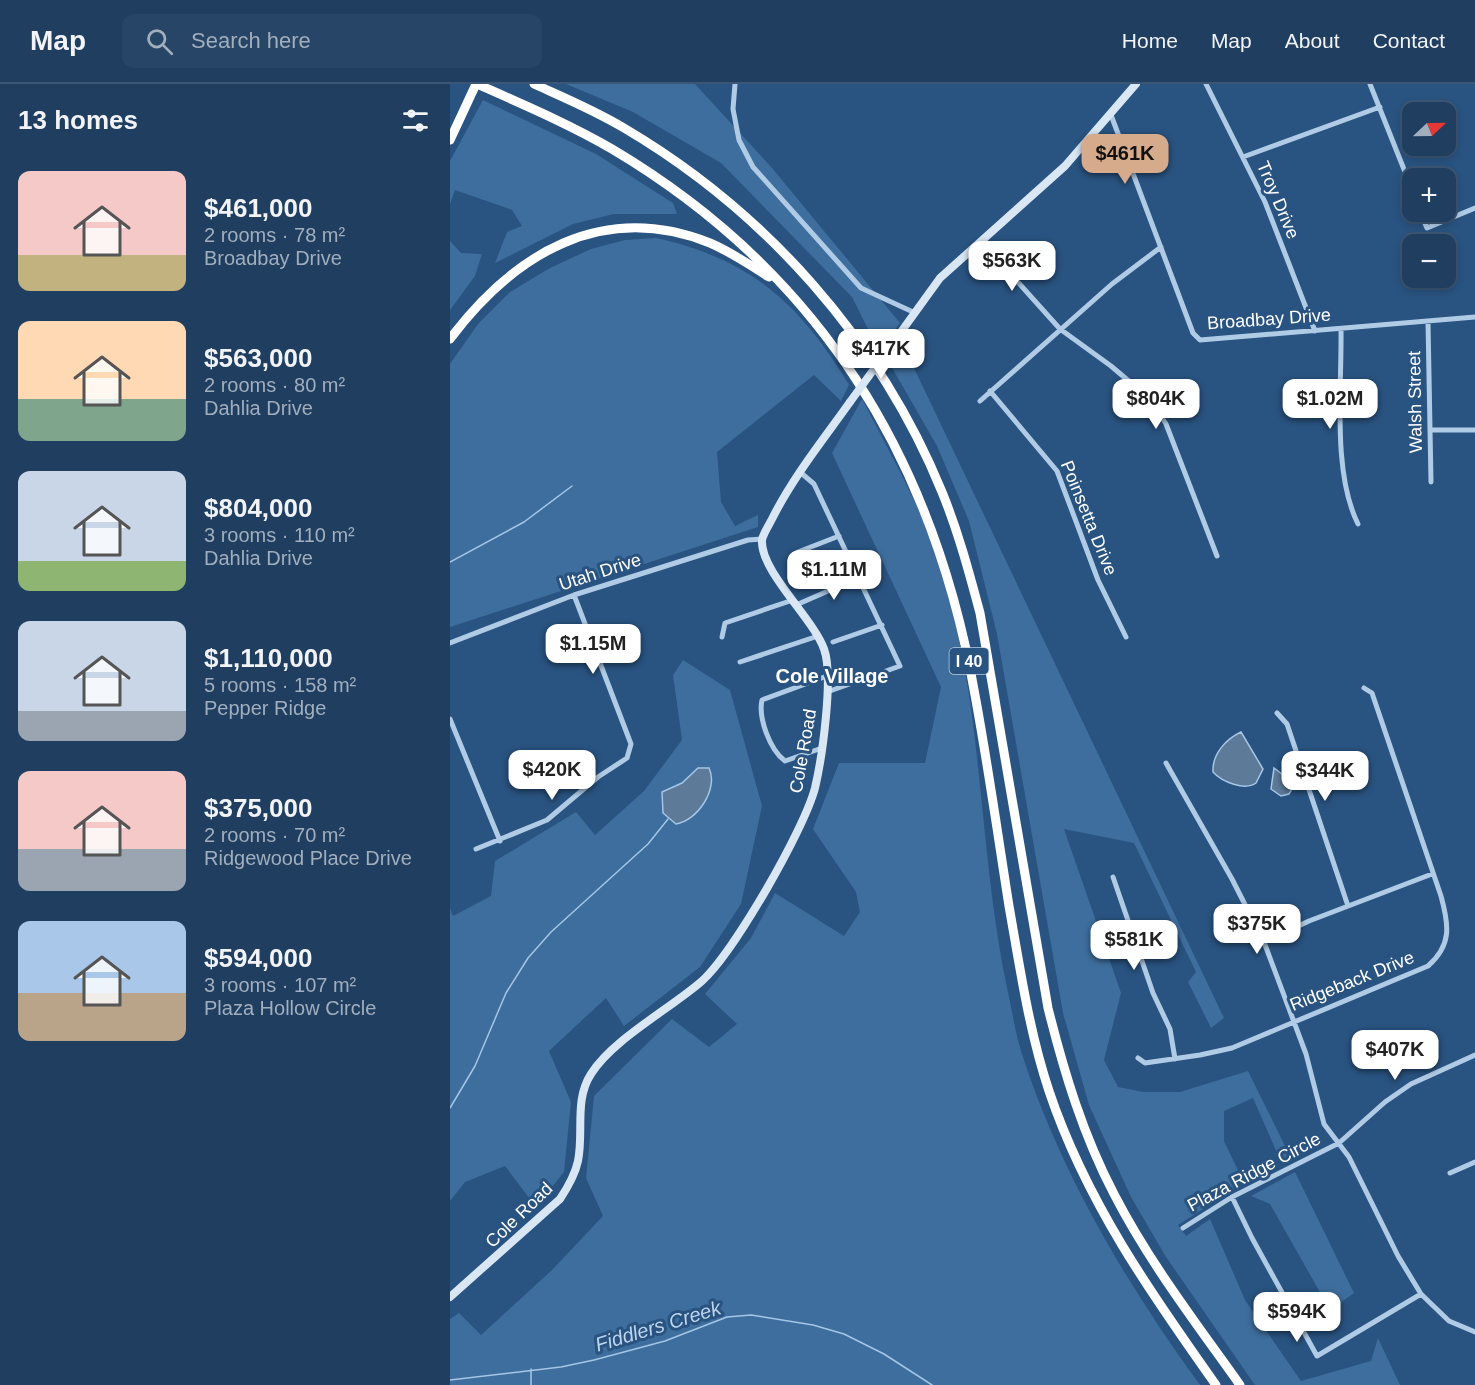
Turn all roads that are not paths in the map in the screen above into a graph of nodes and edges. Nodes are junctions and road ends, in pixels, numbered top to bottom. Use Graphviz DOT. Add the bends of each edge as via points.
graph roads {
  1 [pos="476,84"];
  2 [pos="534,84"];
  3 [pos="735,84"];
  4 [pos="1136,84"];
  5 [pos="1206,84"];
  6 [pos="1370,84"];
  7 [pos="1380,107"];
  8 [pos="1111,115"];
  9 [pos="450,140"];
  10 [pos="1243,157"];
  11 [pos="1404,168"];
  12 [pos="1475,208"];
  13 [pos="1456,216"];
  14 [pos="1424,222"];
  15 [pos="1441,222"];
  16 [pos="981,241"];
  17 [pos="1161,247"];
  18 [pos="786,288"];
  19 [pos="913,312"];
  20 [pos="1475,317"];
  21 [pos="1428,322"];
  22 [pos="1060,329"];
  23 [pos="1341,329"];
  24 [pos="1315,331"];
  25 [pos="450,339"];
  26 [pos="990,391"];
  27 [pos="980,401"];
  28 [pos="1430,430"];
  29 [pos="1475,430"];
  30 [pos="800,472"];
  31 [pos="1431,482"];
  32 [pos="1358,524"];
  33 [pos="839,536"];
  34 [pos="762,539"];
  35 [pos="798,552"];
  36 [pos="1217,556"];
  37 [pos="860,577"];
  38 [pos="574,595"];
  39 [pos="796,603"];
  40 [pos="882,625"];
  41 [pos="818,636"];
  42 [pos="1126,636"];
  43 [pos="722,637"];
  44 [pos="833,642"];
  45 [pos="450,643"];
  46 [pos="740,662"];
  47 [pos="827,676"];
  48 [pos="1364,687"];
  49 [pos="827,692"];
  50 [pos="1277,713"];
  51 [pos="450,720"];
  52 [pos="819,749"];
  53 [pos="1166,763"];
  54 [pos="500,841"];
  55 [pos="476,849"];
  56 [pos="1432,874"];
  57 [pos="1113,877"];
  58 [pos="1348,906"];
  59 [pos="1264,942"];
  60 [pos="1294,1020"];
  61 [pos="1475,1055"];
  62 [pos="1137,1058"];
  63 [pos="1175,1059"];
  64 [pos="1339,1143"];
  65 [pos="1475,1162"];
  66 [pos="1450,1173"];
  67 [pos="1232,1197"];
  68 [pos="1183,1228"];
  69 [pos="1421,1294"];
  70 [pos="450,1297"];
  71 [pos="1475,1332"];
  72 [pos="1216,1385"];
  73 [pos="1240,1385"];
  1 -- 9 [label="highway"];
  1 -- 18 [label="highway, I 40" via="572,127 649,172 733,236"];
  2 -- 73 [label="highway, I 40" via="623,128 701,179 754,222 815,285 845,323 915,433 942,491 980,613 1048,1008 1064,1071 1114,1194 1146,1250"];
  3 -- 19 [label="street" via="739,140 753,167 861,288"];
  4 -- 8 [label="street"];
  5 -- 10 [label="street, Troy Drive"];
  6 -- 7 [label="street"];
  7 -- 10 [label="street"];
  7 -- 11 [label="street"];
  8 -- 16 [label="street" via="1065,166"];
  8 -- 17 [label="street, Broadbay Drive"];
  10 -- 24 [label="street, Troy Drive"];
  12 -- 13 [label="street"];
  14 -- 15 [label="street" via="1427,228"];
  16 -- 19 [label="street" via="940,278"];
  16 -- 22 [label="street"];
  17 -- 22 [label="street"];
  17 -- 24 [label="street, Broadbay Drive" via="1193,333 1200,340"];
  18 -- 25 [label="highway" via="725,250 691,237 656,230 606,232 564,243 523,264 482,300"];
  18 -- 72 [label="highway, I 40" via="828,337 876,410 928,515 948,573 975,695 1024,993 1049,1090 1068,1143 1119,1244"];
  19 -- 30 [label="street, bridge"];
  20 -- 21 [label="street, Broadbay Drive"];
  21 -- 23 [label="street, Broadbay Drive"];
  21 -- 28 [label="street, Walsh Street"];
  22 -- 26 [label="street"];
  22 -- 36 [label="street" via="1150,399 1166,424"];
  23 -- 24 [label="street, Broadbay Drive"];
  23 -- 32 [label="street" via="1344,479 1347,499"];
  26 -- 27 [label="street"];
  26 -- 42 [label="street, Poinsetta Drive" via="1057,471 1098,580"];
  28 -- 29 [label="street"];
  28 -- 31 [label="street, Walsh Street"];
  30 -- 33 [label="street" via="810,478"];
  30 -- 34 [label="street"];
  33 -- 35 [label="street"];
  33 -- 37 [label="street"];
  34 -- 38 [label="street, Utah Drive" via="748,540"];
  34 -- 39 [label="street, Cole Road" via="767,561"];
  37 -- 39 [label="street"];
  37 -- 40 [label="street"];
  38 -- 45 [label="street, Utah Drive"];
  38 -- 54 [label="street" via="631,752 547,820"];
  39 -- 41 [label="street, Cole Road"];
  39 -- 43 [label="street" via="725,623"];
  40 -- 44 [label="street"];
  40 -- 49 [label="street" via="900,666"];
  41 -- 46 [label="street"];
  41 -- 47 [label="street, Cole Road" via="827,661"];
  47 -- 49 [label="street, Cole Road"];
  47 -- 52 [label="street" via="762,700 760,710 776,755 785,761"];
  48 -- 56 [label="street, Ridgeback Drive" via="1372,693"];
  49 -- 52 [label="street, Cole Road"];
  50 -- 58 [label="street" via="1287,724"];
  51 -- 54 [label="street"];
  52 -- 70 [label="street, Cole Road" via="810,803 722,958 703,980 592,1072 585,1086 579,1120 579,1159 560,1198"];
  53 -- 59 [label="street"];
  54 -- 55 [label="street"];
  56 -- 58 [label="street"];
  56 -- 60 [label="street, Ridgeback Drive" via="1448,919 1449,934 1438,957 1428,966"];
  57 -- 63 [label="street" via="1170,1029"];
  58 -- 59 [label="street"];
  59 -- 60 [label="street"];
  60 -- 63 [label="street, Ridgeback Drive" via="1232,1048"];
  60 -- 64 [label="street" via="1322,1119"];
  61 -- 64 [label="street, Plaza Ridge Circle" via="1397,1093"];
  62 -- 63 [label="street, Ridgeback Drive" via="1145,1063"];
  64 -- 67 [label="street, Plaza Ridge Circle"];
  64 -- 69 [label="street"];
  65 -- 66 [label="street"];
  67 -- 68 [label="street, Plaza Ridge Circle"];
  67 -- 69 [label="street" via="1317,1356"];
  69 -- 71 [label="street" via="1449,1321"];
}
